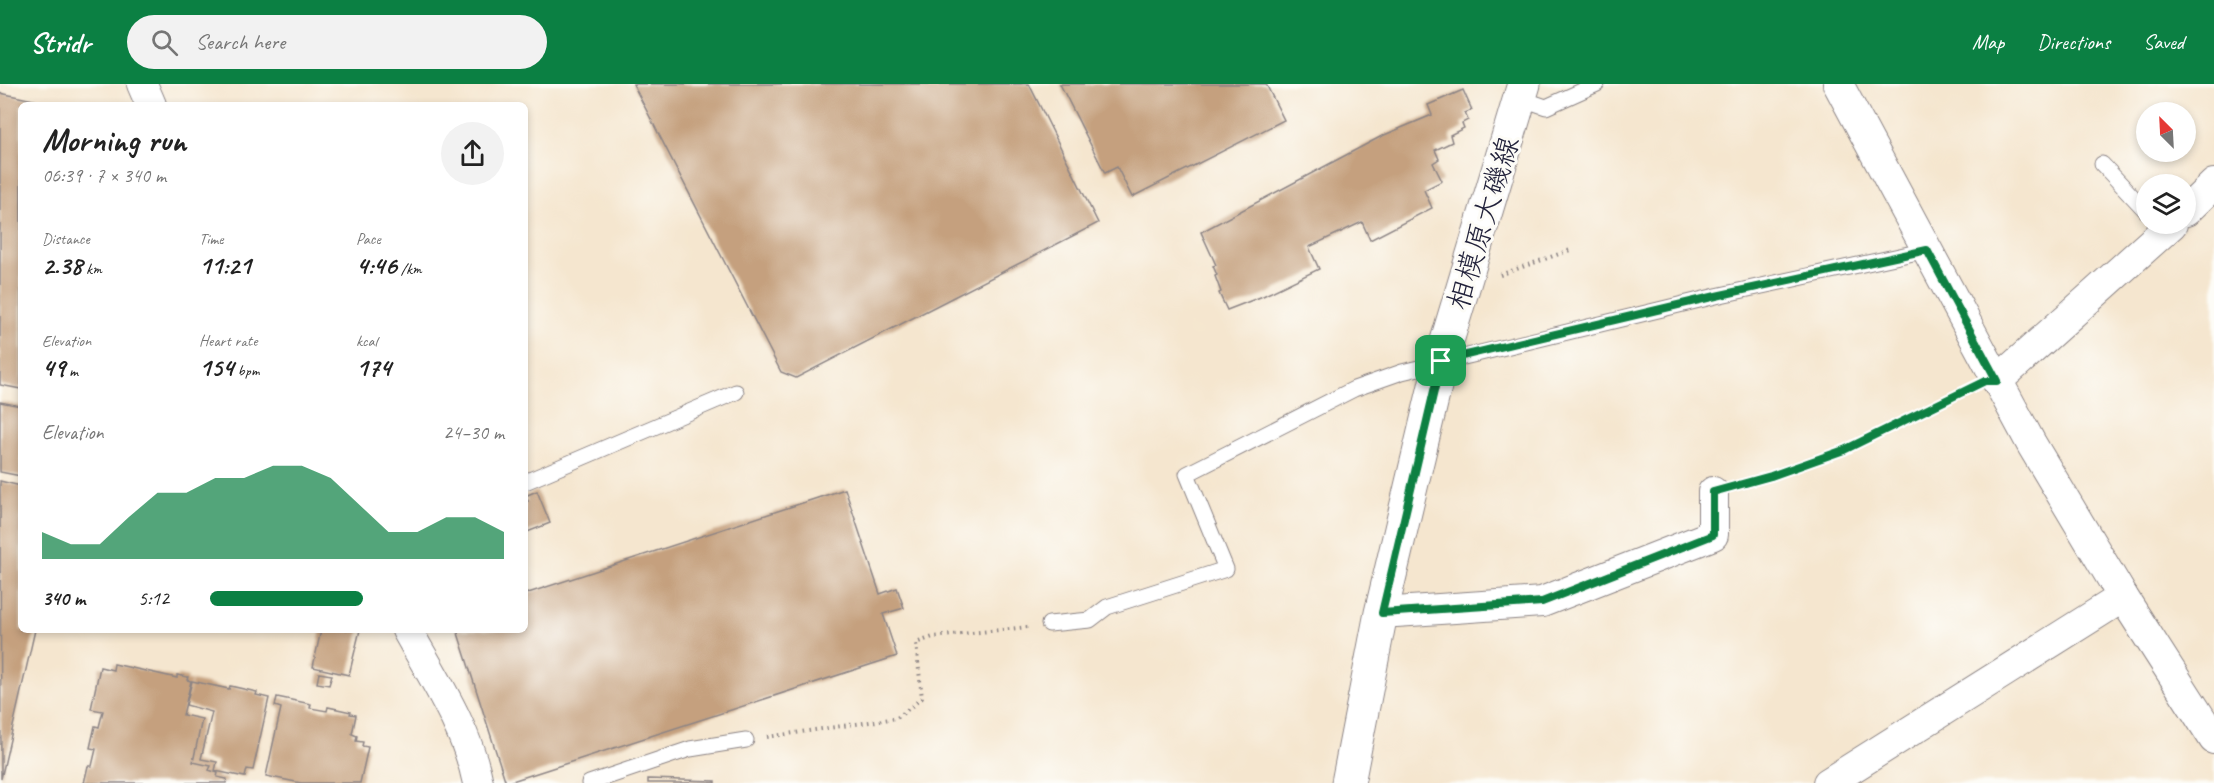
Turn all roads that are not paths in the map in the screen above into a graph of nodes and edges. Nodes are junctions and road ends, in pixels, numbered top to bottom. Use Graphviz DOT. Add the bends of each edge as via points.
graph roads {
  1 [pos="142,84"];
  2 [pos="1597,84"];
  3 [pos="1838,84"];
  4 [pos="1522,91"];
  5 [pos="150,102"];
  6 [pos="2102,164"];
  7 [pos="2214,184"];
  8 [pos="2136,194"];
  9 [pos="2196,197"];
  10 [pos="2150,234"];
  11 [pos="1927,250"];
  12 [pos="1441,361"];
  13 [pos="1997,381"];
  14 [pos="736,392"];
  15 [pos="528,481"];
  16 [pos="1713,492"];
  17 [pos="2123,597"];
  18 [pos="1382,613"];
  19 [pos="1049,624"];
  20 [pos="409,633"];
  21 [pos="2214,739"];
  22 [pos="746,740"];
  23 [pos="478,783"];
  24 [pos="589,783"];
  25 [pos="1348,783"];
  26 [pos="1828,783"];
  1 -- 5 [label="street"];
  2 -- 4 [label="lane" via="1546,107"];
  3 -- 11 [label="street"];
  4 -- 12 [label="main road, 相模原大磯線"];
  6 -- 8 [label="lane"];
  7 -- 9 [label="street"];
  10 -- 13 [label="street"];
  11 -- 12 [label="lane"];
  11 -- 13 [label="street"];
  12 -- 18 [label="main road, 相模原大磯線"];
  12 -- 19 [label="lane" via="1354,389 1187,474 1226,569 1107,607 1090,620"];
  13 -- 17 [label="street"];
  14 -- 15 [label="lane"];
  16 -- 18 [label="street" via="1717,543 1542,602"];
  17 -- 21 [label="street"];
  17 -- 26 [label="street"];
  18 -- 25 [label="main road, 相模原大磯線"];
  20 -- 23 [label="street" via="455,718"];
  22 -- 24 [label="lane" via="690,749"];
}
